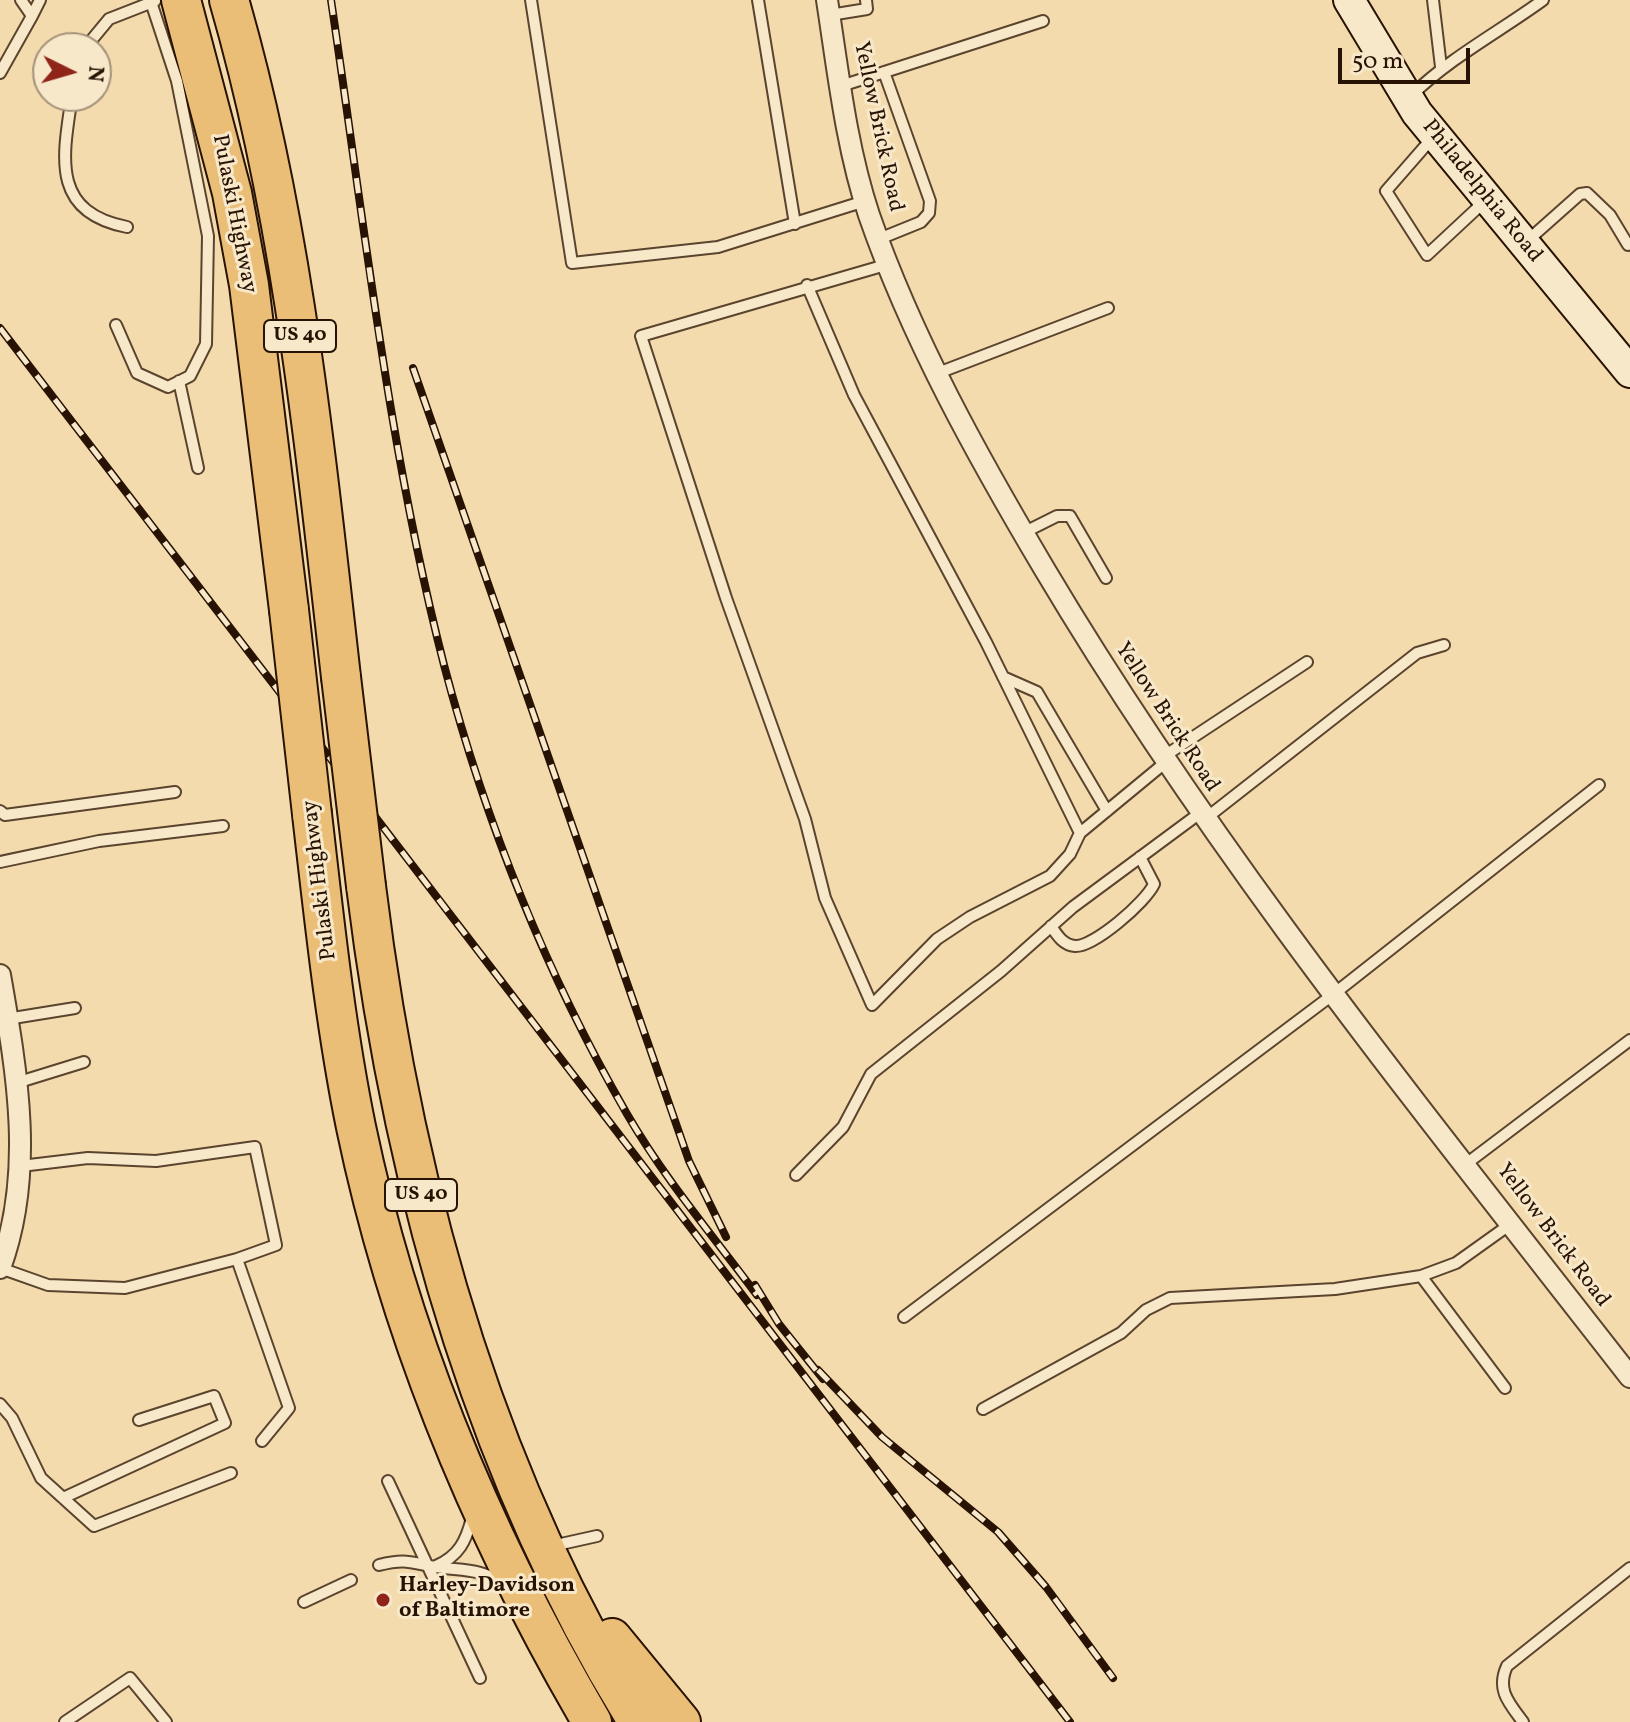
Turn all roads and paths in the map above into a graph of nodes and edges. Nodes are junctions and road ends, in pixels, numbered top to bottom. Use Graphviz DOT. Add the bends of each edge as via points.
graph roads {
  1 [pos="21,0"];
  2 [pos="40,0"];
  3 [pos="229,0"];
  4 [pos="531,0"];
  5 [pos="758,0"];
  6 [pos="866,0"];
  7 [pos="1349,0"];
  8 [pos="1433,0"];
  9 [pos="1543,0"];
  10 [pos="163,1"];
  11 [pos="828,7"];
  12 [pos="32,16"];
  13 [pos="1043,21"];
  14 [pos="98,32"];
  15 [pos="1441,67"];
  16 [pos="884,72"];
  17 [pos="0,73"];
  18 [pos="841,86"];
  19 [pos="1408,98"];
  20 [pos="70,112"];
  21 [pos="1435,135"];
  22 [pos="1487,199"];
  23 [pos="865,201"];
  24 [pos="795,224"];
  25 [pos="127,227"];
  26 [pos="879,239"];
  27 [pos="1524,244"];
  28 [pos="1628,245"];
  29 [pos="889,264"];
  30 [pos="807,285"];
  31 [pos="1108,308"];
  32 [pos="116,325"];
  33 [pos="1630,372"];
  34 [pos="938,373"];
  35 [pos="179,381"];
  36 [pos="198,468"];
  37 [pos="1023,533"];
  38 [pos="1106,578"];
  39 [pos="1444,645"];
  40 [pos="1307,662"];
  41 [pos="1003,677"];
  42 [pos="1164,760"];
  43 [pos="1599,785"];
  44 [pos="175,792"];
  45 [pos="0,811"];
  46 [pos="1107,811"];
  47 [pos="1202,816"];
  48 [pos="223,826"];
  49 [pos="1080,833"];
  50 [pos="1140,857"];
  51 [pos="0,862"];
  52 [pos="1051,926"];
  53 [pos="0,975"];
  54 [pos="1335,993"];
  55 [pos="75,1008"];
  56 [pos="7,1019"];
  57 [pos="1630,1040"];
  58 [pos="84,1062"];
  59 [pos="16,1083"];
  60 [pos="1466,1164"];
  61 [pos="21,1166"];
  62 [pos="796,1175"];
  63 [pos="1512,1223"];
  64 [pos="237,1259"];
  65 [pos="0,1268"];
  66 [pos="1421,1276"];
  67 [pos="904,1317"];
  68 [pos="1630,1377"];
  69 [pos="1505,1388"];
  70 [pos="0,1404"];
  71 [pos="983,1409"];
  72 [pos="139,1420"];
  73 [pos="262,1441"];
  74 [pos="231,1473"];
  75 [pos="388,1481"];
  76 [pos="474,1495"];
  77 [pos="63,1498"];
  78 [pos="597,1536"];
  79 [pos="541,1542"];
  80 [pos="499,1552"];
  81 [pos="379,1565"];
  82 [pos="432,1566"];
  83 [pos="1630,1568"];
  84 [pos="351,1580"];
  85 [pos="522,1599"];
  86 [pos="304,1602"];
  87 [pos="480,1678"];
  88 [pos="65,1722"];
  89 [pos="166,1722"];
  90 [pos="592,1722"];
  91 [pos="638,1722"];
  92 [pos="681,1722"];
  93 [pos="1523,1722"];
  1 -- 12 [label="lane"];
  2 -- 12 [label="lane"];
  3 -- 79 [label="highway, Pulaski Highway / US 40, bridge" via="284,231 388,1047 423,1207 481,1388"];
  4 -- 24 [label="lane" via="572,263 718,247"];
  5 -- 24 [label="lane"];
  6 -- 11 [label="lane" via="867,9"];
  7 -- 19 [label="main road, Philadelphia Road"];
  8 -- 15 [label="lane"];
  9 -- 15 [label="lane"];
  10 -- 14 [label="lane" via="109,19"];
  10 -- 35 [label="lane" via="208,236 206,344 190,376"];
  10 -- 76 [label="highway, Pulaski Highway / US 40, bridge" via="232,193 249,285 340,1035 378,1218 429,1384"];
  11 -- 18 [label="street, Yellow Brick Road"];
  12 -- 17 [label="lane"];
  13 -- 16 [label="lane"];
  15 -- 19 [label="lane"];
  16 -- 18 [label="lane"];
  16 -- 26 [label="lane" via="930,201 921,222"];
  18 -- 23 [label="street, Yellow Brick Road"];
  19 -- 21 [label="main road, Philadelphia Road"];
  20 -- 25 [label="lane" via="63,160 74,200 108,224"];
  21 -- 22 [label="main road, Philadelphia Road"];
  21 -- 22 [label="lane" via="1386,191 1427,255"];
  22 -- 27 [label="main road, Philadelphia Road"];
  23 -- 24 [label="lane"];
  23 -- 26 [label="street, Yellow Brick Road"];
  26 -- 29 [label="street, Yellow Brick Road"];
  27 -- 28 [label="lane" via="1587,193 1610,215"];
  27 -- 33 [label="main road, Philadelphia Road"];
  29 -- 30 [label="lane"];
  29 -- 34 [label="street, Yellow Brick Road"];
  30 -- 41 [label="lane" via="854,395"];
  30 -- 49 [label="lane" via="641,336 805,819 825,898 872,1005 937,939 1050,876"];
  31 -- 34 [label="lane"];
  32 -- 35 [label="lane" via="137,373 168,387"];
  34 -- 37 [label="street, Yellow Brick Road"];
  35 -- 36 [label="lane"];
  37 -- 38 [label="lane" via="1057,516 1070,516"];
  37 -- 42 [label="street, Yellow Brick Road"];
  39 -- 47 [label="lane" via="1417,653"];
  40 -- 42 [label="lane"];
  41 -- 46 [label="lane" via="1037,692"];
  41 -- 49 [label="lane"];
  42 -- 46 [label="lane"];
  42 -- 47 [label="street, Yellow Brick Road"];
  43 -- 54 [label="lane"];
  44 -- 45 [label="lane" via="5,815"];
  46 -- 49 [label="lane"];
  47 -- 50 [label="lane"];
  47 -- 54 [label="street, Yellow Brick Road"];
  48 -- 51 [label="lane" via="99,841"];
  50 -- 52 [label="lane"];
  50 -- 52 [label="lane" via="1154,884 1150,893 1098,938 1078,946 1066,944"];
  52 -- 62 [label="lane" via="871,1074 843,1127"];
  53 -- 56 [label="street"];
  54 -- 60 [label="street, Yellow Brick Road"];
  54 -- 67 [label="lane"];
  55 -- 56 [label="lane"];
  56 -- 59 [label="street"];
  57 -- 60 [label="lane"];
  58 -- 59 [label="lane"];
  59 -- 61 [label="street"];
  60 -- 63 [label="street, Yellow Brick Road"];
  61 -- 64 [label="lane" via="88,1158 156,1161 255,1147 276,1245"];
  61 -- 65 [label="street"];
  63 -- 66 [label="lane" via="1456,1263"];
  63 -- 68 [label="street, Yellow Brick Road"];
  64 -- 65 [label="lane" via="125,1288 48,1285"];
  64 -- 73 [label="lane" via="289,1408"];
  66 -- 69 [label="lane"];
  66 -- 71 [label="lane" via="1335,1289 1170,1298 1146,1310 1121,1333"];
  70 -- 77 [label="lane" via="41,1478"];
  72 -- 77 [label="lane" via="214,1396 225,1423"];
  74 -- 77 [label="lane" via="94,1526"];
  75 -- 82 [label="lane"];
  76 -- 80 [label="highway, Pulaski Highway / US 40"];
  76 -- 82 [label="lane" via="466,1540 455,1555"];
  78 -- 79 [label="lane"];
  79 -- 80 [label="highway"];
  79 -- 91 [label="highway, Pulaski Highway / US 40"];
  79 -- 92 [label="highway"];
  80 -- 85 [label="highway, Pulaski Highway / US 40"];
  81 -- 82 [label="lane" via="403,1559"];
  82 -- 85 [label="lane" via="478,1570"];
  82 -- 87 [label="lane"];
  83 -- 93 [label="lane" via="1507,1666 1502,1694"];
  84 -- 86 [label="lane"];
  85 -- 90 [label="highway, Pulaski Highway / US 40"];
  88 -- 89 [label="lane" via="130,1678"];
}
